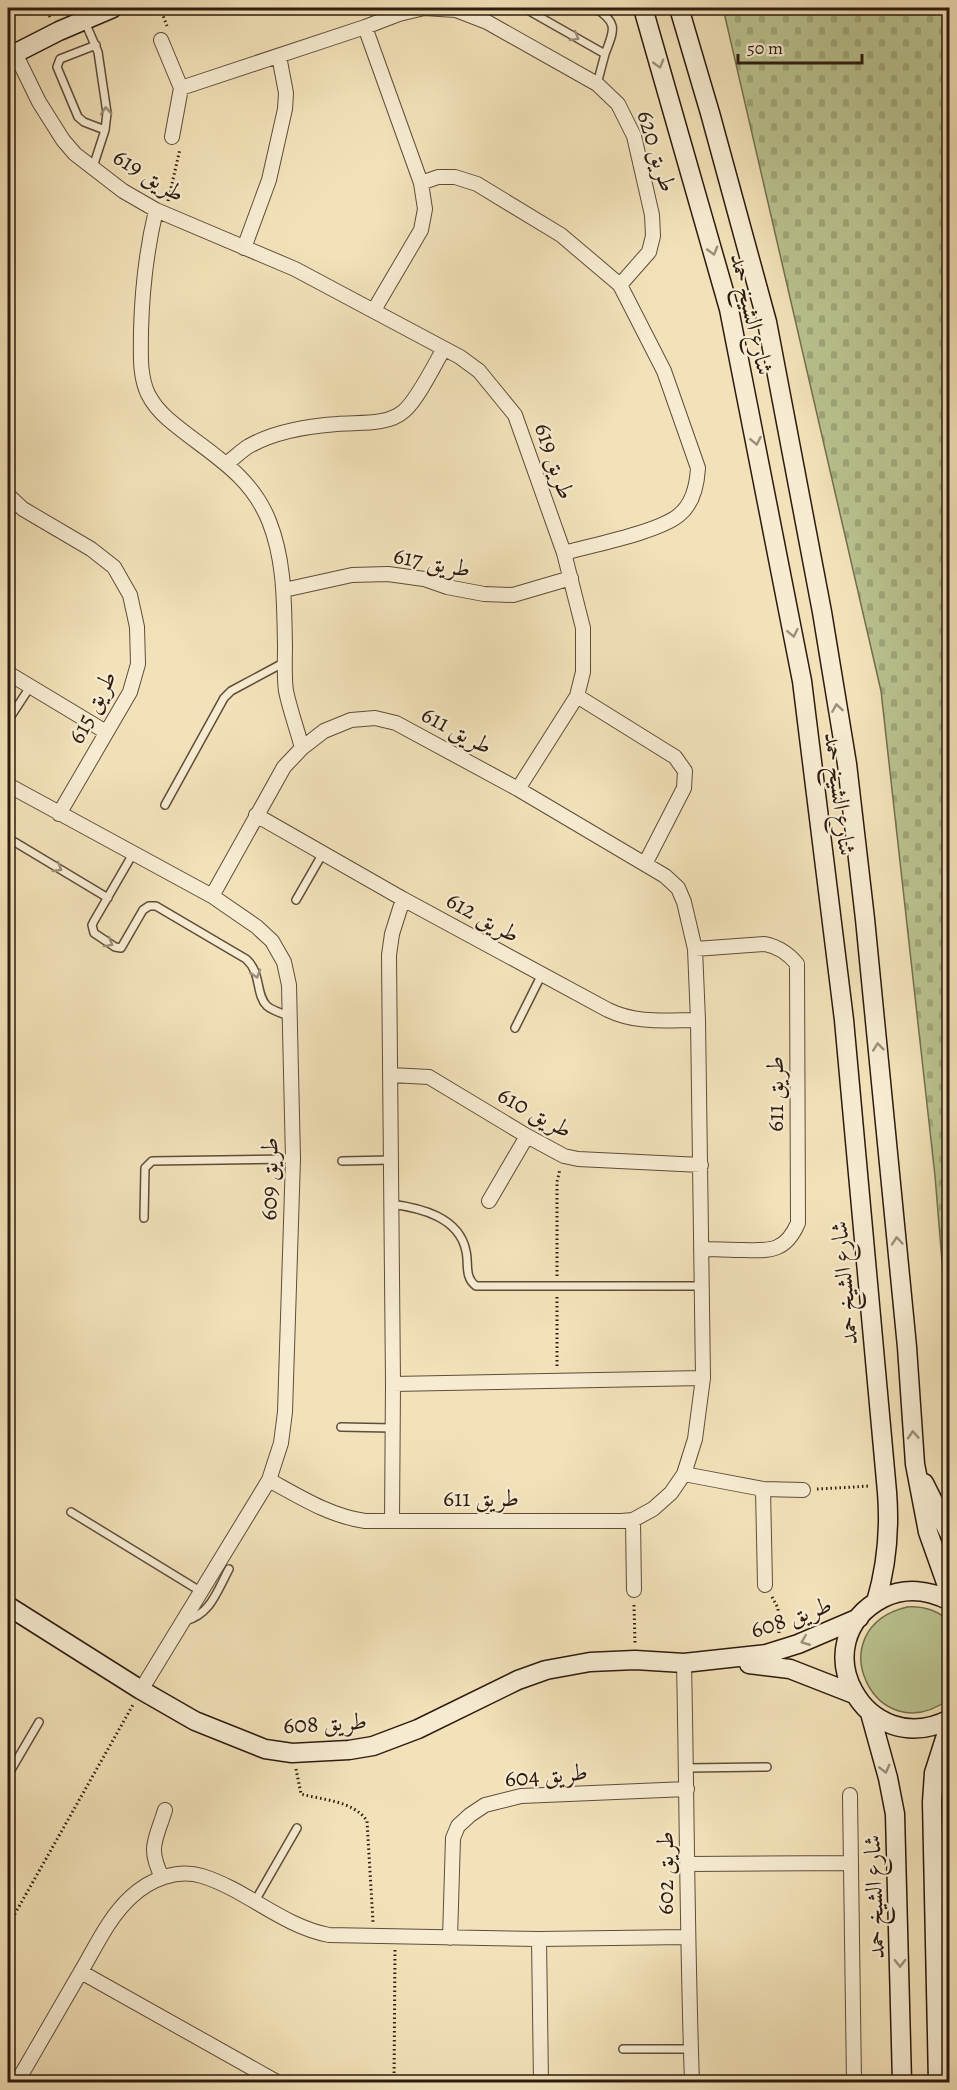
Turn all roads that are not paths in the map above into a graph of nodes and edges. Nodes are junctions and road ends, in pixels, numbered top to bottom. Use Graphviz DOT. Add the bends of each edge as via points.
graph roads {
  1 [pos="112,8"];
  2 [pos="524,8"];
  3 [pos="595,8"];
  4 [pos="643,8"];
  5 [pos="679,8"];
  6 [pos="84,20"];
  7 [pos="365,27"];
  8 [pos="161,40"];
  9 [pos="96,45"];
  10 [pos="605,54"];
  11 [pos="11,55"];
  12 [pos="279,56"];
  13 [pos="597,84"];
  14 [pos="180,88"];
  15 [pos="105,130"];
  16 [pos="172,137"];
  17 [pos="93,167"];
  18 [pos="422,183"];
  19 [pos="156,210"];
  20 [pos="244,248"];
  21 [pos="620,285"];
  22 [pos="374,310"];
  23 [pos="443,350"];
  24 [pos="227,463"];
  25 [pos="8,495"];
  26 [pos="564,553"];
  27 [pos="571,578"];
  28 [pos="284,590"];
  29 [pos="285,662"];
  30 [pos="8,674"];
  31 [pos="30,687"];
  32 [pos="578,696"];
  33 [pos="11,716"];
  34 [pos="106,732"];
  35 [pos="302,748"];
  36 [pos="8,785"];
  37 [pos="518,789"];
  38 [pos="165,805"];
  39 [pos="59,814"];
  40 [pos="256,815"];
  41 [pos="8,838"];
  42 [pos="134,852"];
  43 [pos="323,854"];
  44 [pos="645,864"];
  45 [pos="212,896"];
  46 [pos="108,898"];
  47 [pos="403,899"];
  48 [pos="296,900"];
  49 [pos="695,949"];
  50 [pos="542,974"];
  51 [pos="288,1016"];
  52 [pos="698,1020"];
  53 [pos="515,1028"];
  54 [pos="391,1075"];
  55 [pos="527,1136"];
  56 [pos="293,1159"];
  57 [pos="391,1160"];
  58 [pos="342,1161"];
  59 [pos="701,1165"];
  60 [pos="489,1201"];
  61 [pos="391,1204"];
  62 [pos="144,1218"];
  63 [pos="701,1249"];
  64 [pos="702,1286"];
  65 [pos="703,1378"];
  66 [pos="393,1384"];
  67 [pos="341,1427"];
  68 [pos="392,1428"];
  69 [pos="915,1464"];
  70 [pos="684,1474"];
  71 [pos="269,1480"];
  72 [pos="763,1489"];
  73 [pos="803,1490"];
  74 [pos="71,1512"];
  75 [pos="633,1520"];
  76 [pos="392,1521"];
  77 [pos="950,1535"];
  78 [pos="230,1569"];
  79 [pos="765,1586"];
  80 [pos="634,1590"];
  81 [pos="200,1591"];
  82 [pos="950,1594"];
  83 [pos="950,1601"];
  84 [pos="876,1602"];
  85 [pos="8,1606"];
  86 [pos="859,1618"];
  87 [pos="182,1622"];
  88 [pos="702,1662"];
  89 [pos="684,1663"];
  90 [pos="141,1690"];
  91 [pos="854,1694"];
  92 [pos="870,1713"];
  93 [pos="950,1721"];
  94 [pos="39,1722"];
  95 [pos="767,1767"];
  96 [pos="686,1768"];
  97 [pos="8,1775"];
  98 [pos="687,1789"];
  99 [pos="850,1795"];
  100 [pos="165,1810"];
  101 [pos="297,1828"];
  102 [pos="851,1863"];
  103 [pos="688,1864"];
  104 [pos="162,1877"];
  105 [pos="255,1900"];
  106 [pos="687,1937"];
  107 [pos="450,1938"];
  108 [pos="539,1939"];
  109 [pos="81,1972"];
  110 [pos="622,2049"];
  111 [pos="690,2049"];
  112 [pos="17,2082"];
  113 [pos="277,2082"];
  114 [pos="541,2082"];
  115 [pos="692,2082"];
  116 [pos="854,2082"];
  117 [pos="902,2082"];
  118 [pos="938,2082"];
  1 -- 6 [label="main road"];
  2 -- 10 [label="lane, one-way"];
  3 -- 10 [label="lane" via="613,25"];
  4 -- 84 [label="main road, شارع الشيخ حمد, one-way" via="729,309 802,681 844,1020 887,1485 889,1523 884,1575"];
  69 -- 5 [label="main road, شارع الشيخ حمد, one-way" via="895,1214 847,764 766,322"];
  6 -- 9 [label="lane"];
  6 -- 11 [label="main road"];
  7 -- 12 [label="street, طريق 620"];
  7 -- 13 [label="street, طريق 620" via="424,8 456,10 487,22"];
  7 -- 18 [label="street"];
  8 -- 14 [label="street"];
  15 -- 9 [label="lane, one-way" via="107,113"];
  9 -- 15 [label="lane" via="60,59 57,67 78,117"];
  10 -- 13 [label="lane"];
  11 -- 17 [label="street, طريق 619" via="63,140"];
  12 -- 14 [label="street, طريق 620"];
  12 -- 20 [label="street" via="285,109 269,180"];
  13 -- 21 [label="street, طريق 620" via="618,104 634,136 652,215 649,252"];
  14 -- 16 [label="street, طريق 619"];
  15 -- 17 [label="lane"];
  17 -- 19 [label="street, طريق 619"];
  18 -- 21 [label="street" via="438,177 455,177 477,184 561,235"];
  18 -- 22 [label="street" via="425,209 421,230"];
  19 -- 20 [label="street, طريق 619"];
  19 -- 24 [label="street" via="142,285 143,377 148,393 162,413"];
  20 -- 22 [label="street, طريق 619"];
  21 -- 26 [label="street" via="664,371 698,468 697,484 680,515 658,526"];
  22 -- 23 [label="street, طريق 619"];
  23 -- 24 [label="street" via="404,412 368,422 270,437"];
  23 -- 26 [label="street, طريق 619" via="479,371 516,415"];
  24 -- 28 [label="street" via="249,486 268,519 280,554"];
  25 -- 34 [label="street, طريق 615" via="23,509 114,567 130,595 137,627 138,664 130,692"];
  26 -- 27 [label="street, طريق 619"];
  27 -- 28 [label="street, طريق 617" via="513,595 484,594 387,574 352,574"];
  27 -- 32 [label="street, طريق 619" via="583,628 583,672"];
  28 -- 29 [label="street"];
  29 -- 35 [label="street" via="286,690"];
  29 -- 38 [label="lane" via="224,698"];
  30 -- 31 [label="street"];
  31 -- 33 [label="lane"];
  31 -- 34 [label="street"];
  32 -- 37 [label="street, طريق 619"];
  32 -- 44 [label="street" via="675,757 685,771 684,788"];
  34 -- 39 [label="street, طريق 615"];
  35 -- 37 [label="street, طريق 611" via="324,731 351,720 375,718 396,723"];
  35 -- 40 [label="street, طريق 611" via="284,767"];
  36 -- 39 [label="street, طريق 609"];
  37 -- 44 [label="street, طريق 611"];
  39 -- 42 [label="street, طريق 609"];
  40 -- 43 [label="street, طريق 612"];
  40 -- 45 [label="street, طريق 611"];
  41 -- 46 [label="lane, one-way"];
  42 -- 45 [label="street, طريق 609"];
  42 -- 46 [label="lane"];
  43 -- 47 [label="street, طريق 612"];
  43 -- 48 [label="lane"];
  44 -- 49 [label="street, طريق 611" via="678,888"];
  45 -- 51 [label="street, طريق 609" via="272,941 284,962 289,985"];
  46 -- 51 [label="lane, one-way" via="92,925 97,936 121,948 143,910 156,906 246,959 256,970 265,1003"];
  47 -- 50 [label="street, طريق 612"];
  47 -- 54 [label="street" via="389,955"];
  49 -- 52 [label="street, طريق 611"];
  49 -- 63 [label="street, طريق 611" via="765,944 783,951 797,964 798,1223 784,1244 769,1251"];
  50 -- 52 [label="street, طريق 612" via="622,1017"];
  50 -- 53 [label="lane"];
  51 -- 56 [label="street, طريق 609"];
  52 -- 59 [label="street, طريق 611"];
  54 -- 55 [label="street, طريق 610" via="429,1077"];
  54 -- 57 [label="street"];
  55 -- 59 [label="street, طريق 610" via="564,1156 578,1159"];
  55 -- 60 [label="street"];
  56 -- 62 [label="lane" via="152,1161 145,1168"];
  56 -- 71 [label="street, طريق 609" via="285,1412 281,1443"];
  57 -- 58 [label="lane"];
  57 -- 61 [label="street"];
  59 -- 63 [label="street, طريق 611"];
  61 -- 64 [label="lane" via="423,1209 452,1226 462,1237 468,1277 476,1286"];
  61 -- 66 [label="street"];
  63 -- 64 [label="street, طريق 611"];
  64 -- 65 [label="street, طريق 611"];
  65 -- 66 [label="street"];
  65 -- 70 [label="street, طريق 611" via="695,1439"];
  66 -- 68 [label="street"];
  67 -- 68 [label="lane"];
  68 -- 76 [label="street"];
  69 -- 77 [label="main road"];
  69 -- 82 [label="main road, شارع الشيخ حمد" via="928,1532"];
  70 -- 72 [label="street"];
  70 -- 75 [label="street, طريق 611" via="653,1509"];
  71 -- 76 [label="street, طريق 611" via="345,1518"];
  71 -- 81 [label="street, طريق 609"];
  72 -- 73 [label="street"];
  72 -- 79 [label="street"];
  74 -- 81 [label="lane"];
  75 -- 76 [label="street, طريق 611"];
  75 -- 80 [label="street"];
  78 -- 87 [label="lane" via="206,1610"];
  81 -- 87 [label="street, طريق 609"];
  83 -- 84 [label="main road" via="914,1591"];
  84 -- 86 [label="main road"];
  85 -- 90 [label="main road, طريق 608"];
  86 -- 88 [label="main road, طريق 608, one-way" via="766,1654"];
  86 -- 91 [label="main road" via="848,1639 844,1661"];
  87 -- 90 [label="street, طريق 609"];
  88 -- 89 [label="main road, طريق 608"];
  88 -- 91 [label="main road, طريق 608" via="790,1669"];
  89 -- 90 [label="main road, طريق 608" via="590,1662 546,1670 373,1746 292,1753 265,1749 195,1721"];
  89 -- 96 [label="street, طريق 602"];
  91 -- 92 [label="main road"];
  92 -- 93 [label="main road" via="903,1728"];
  92 -- 117 [label="main road, شارع الشيخ حمد, one-way" via="895,1814"];
  93 -- 118 [label="main road" via="939,1750 932,1802"];
  94 -- 97 [label="lane"];
  95 -- 96 [label="lane"];
  96 -- 98 [label="street, طريق 602"];
  98 -- 103 [label="street, طريق 602"];
  98 -- 107 [label="street, طريق 604" via="521,1796 484,1805 458,1826 453,1838"];
  99 -- 102 [label="street"];
  100 -- 104 [label="street" via="152,1851"];
  101 -- 105 [label="lane"];
  102 -- 103 [label="street"];
  102 -- 116 [label="street"];
  103 -- 106 [label="street, طريق 602"];
  104 -- 105 [label="street" via="200,1875"];
  104 -- 109 [label="street" via="130,1898 108,1925"];
  105 -- 107 [label="street" via="312,1932"];
  106 -- 108 [label="street"];
  106 -- 111 [label="street, طريق 602"];
  107 -- 108 [label="street"];
  108 -- 114 [label="street"];
  109 -- 112 [label="street"];
  109 -- 113 [label="street"];
  110 -- 111 [label="lane"];
  111 -- 115 [label="street, طريق 602"];
}
